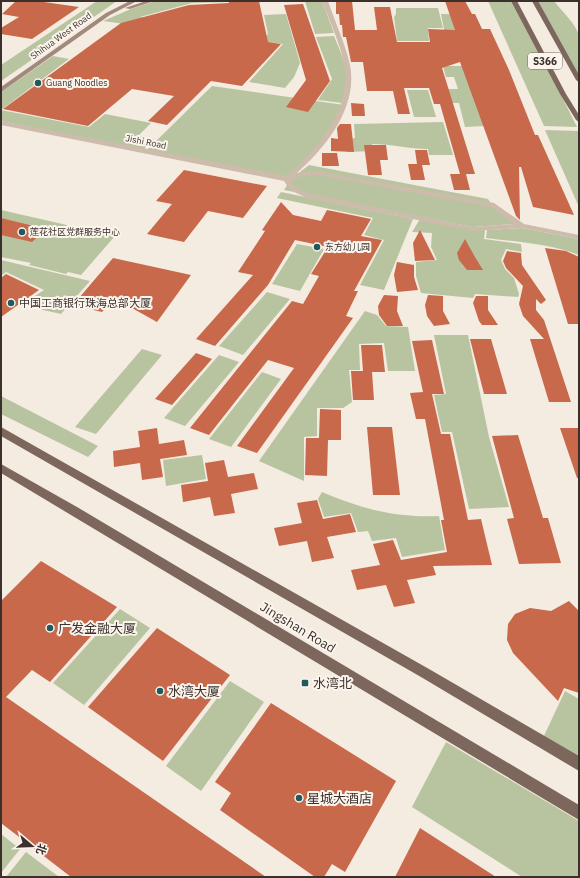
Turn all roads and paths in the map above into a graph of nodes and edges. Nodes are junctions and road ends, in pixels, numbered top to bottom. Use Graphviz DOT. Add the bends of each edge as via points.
graph roads {
  1 [pos="134,1"];
  2 [pos="151,1"];
  3 [pos="324,1"];
  4 [pos="514,1"];
  5 [pos="535,1"];
  6 [pos="107,7"];
  7 [pos="97,22"];
  8 [pos="579,80"];
  9 [pos="1,83"];
  10 [pos="1,90"];
  11 [pos="579,120"];
  12 [pos="1,123"];
  13 [pos="287,178"];
  14 [pos="522,226"];
  15 [pos="579,237"];
  16 [pos="1,431"];
  17 [pos="1,468"];
  18 [pos="579,764"];
  19 [pos="579,813"];
  1 -- 7 [label="main road, Shihua West Road"];
  2 -- 7 [label="main road"];
  3 -- 13 [label="street" via="348,66 349,86 344,105 331,130 304,164"];
  4 -- 11 [label="main road, S366"];
  5 -- 8 [label="main road, S366"];
  6 -- 9 [label="main road, Shihua West Road"];
  7 -- 10 [label="main road, Shihua West Road"];
  12 -- 13 [label="street, Jishi Road"];
  13 -- 14 [label="street" via="317,172 494,205"];
  13 -- 14 [label="street" via="289,185 298,192 325,200 473,229"];
  14 -- 15 [label="street"];
  16 -- 18 [label="main road, Jingshan Road"];
  17 -- 19 [label="main road, Jingshan Road"];
}
